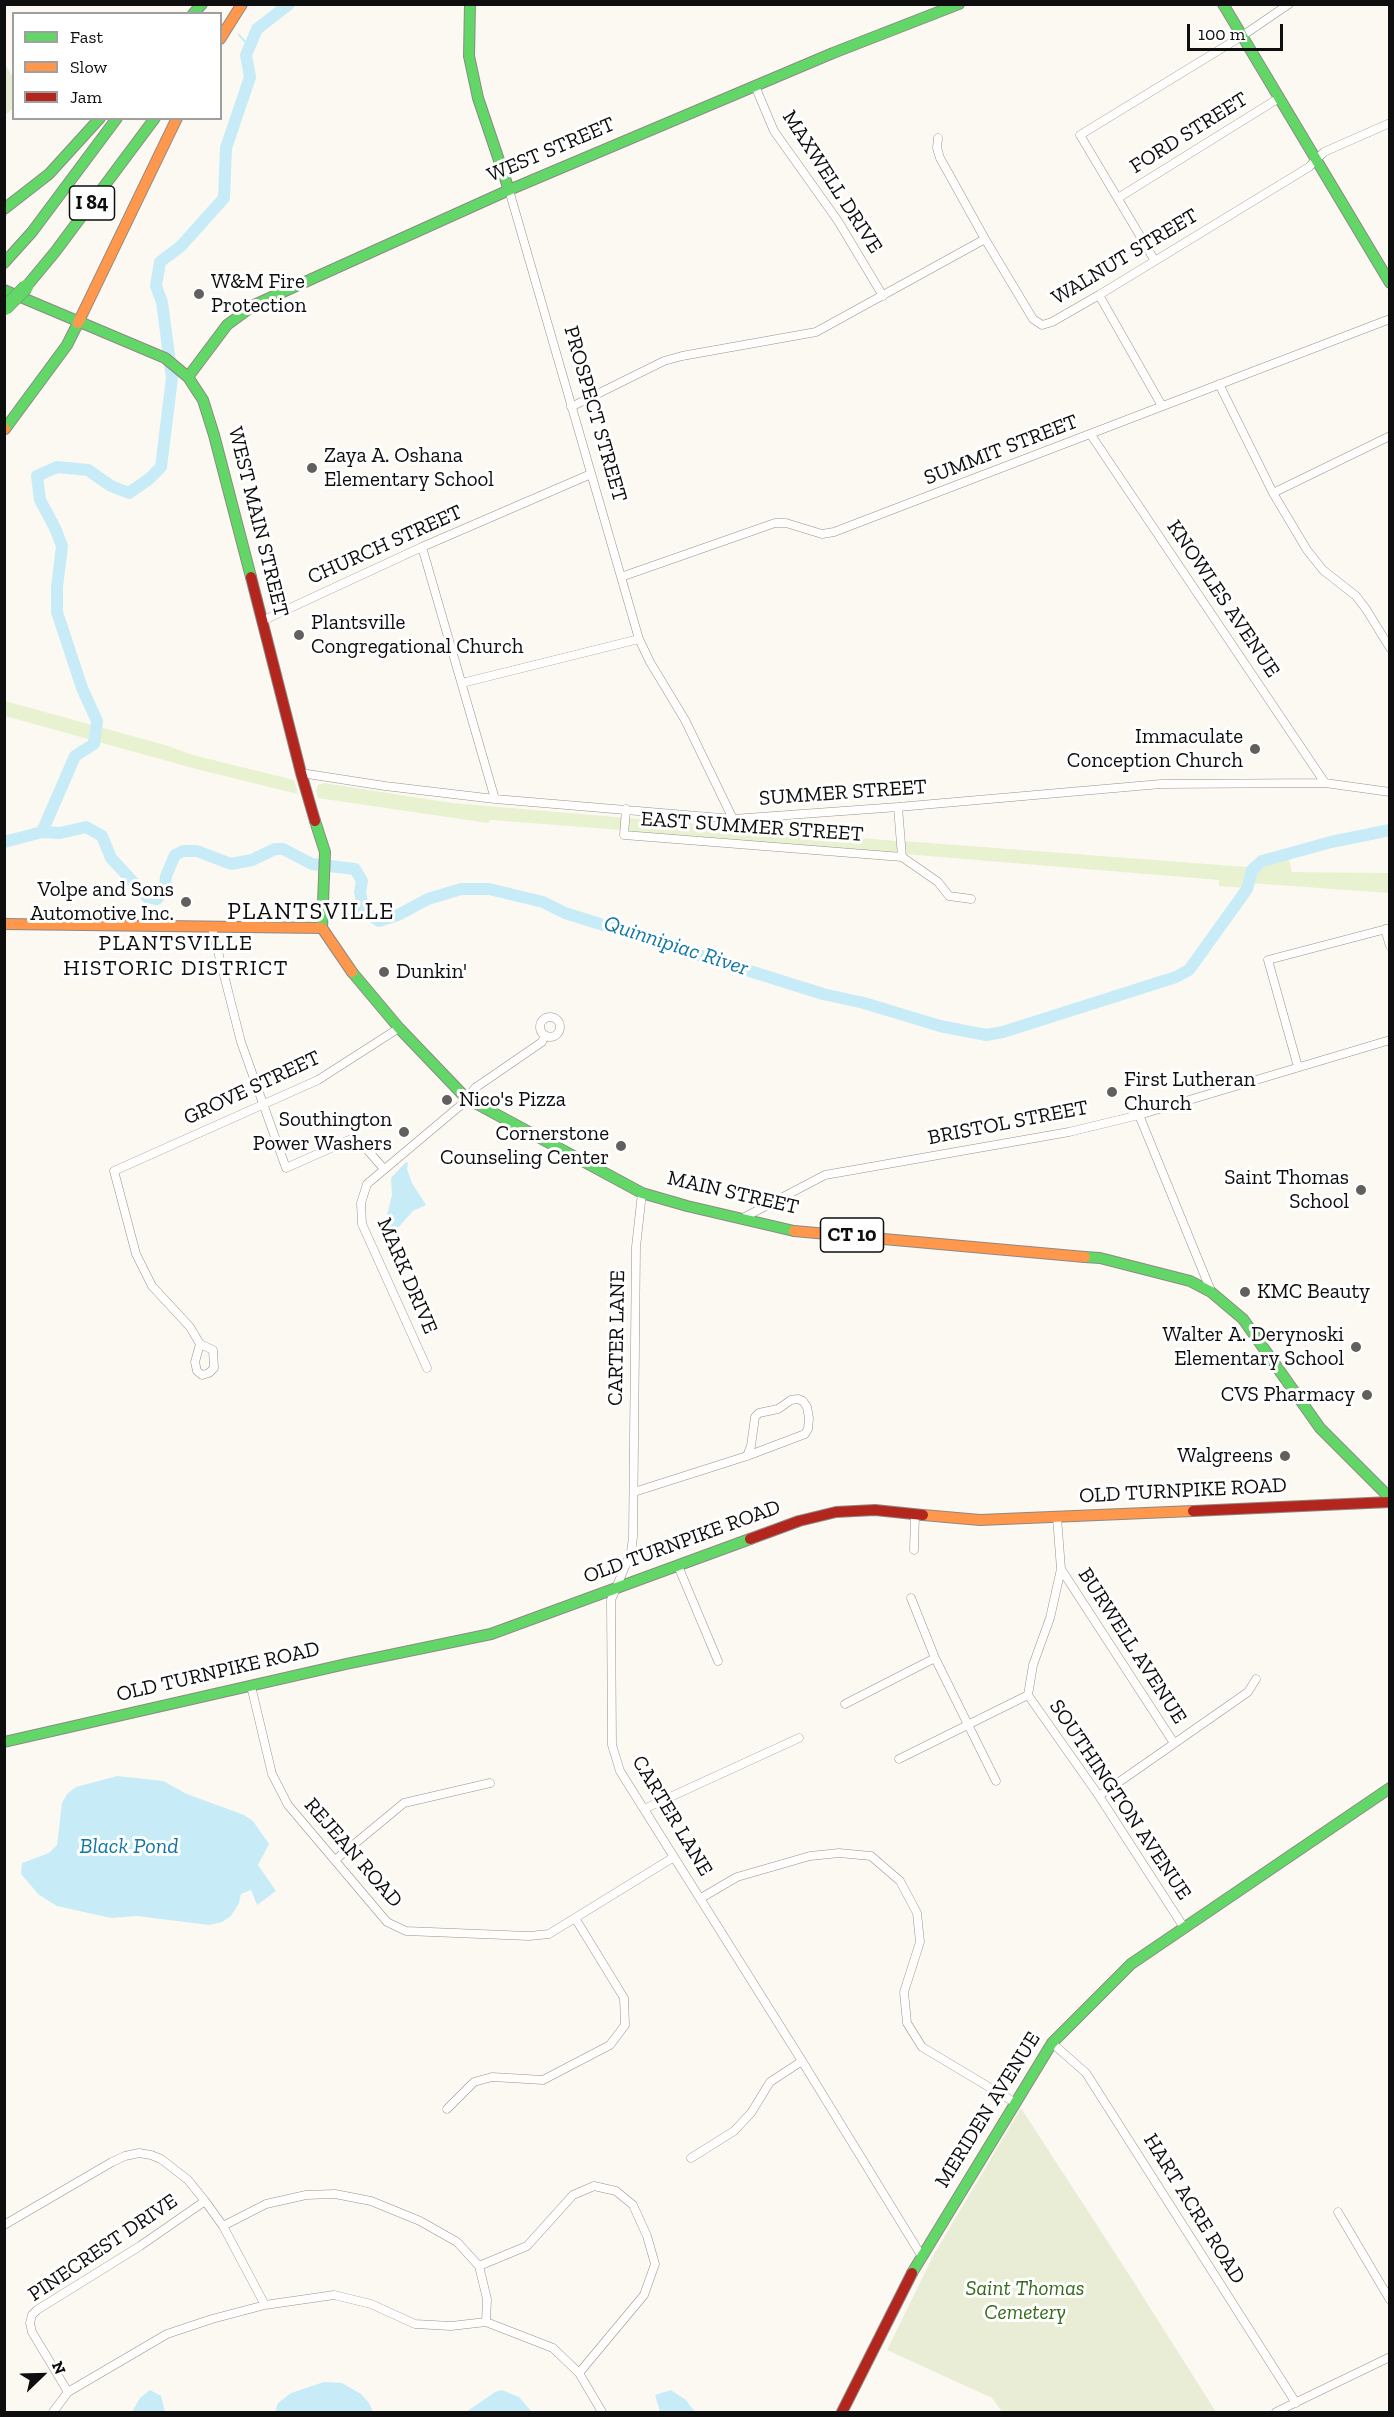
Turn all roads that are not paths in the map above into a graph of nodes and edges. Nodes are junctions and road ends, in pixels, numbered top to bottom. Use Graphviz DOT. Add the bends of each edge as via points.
graph roads {
  1 [pos="241,4"];
  2 [pos="470,4"];
  3 [pos="959,4"];
  4 [pos="1223,4"];
  5 [pos="1289,4"];
  6 [pos="936,8"];
  7 [pos="222,28"];
  8 [pos="222,36"];
  9 [pos="1242,36"];
  10 [pos="755,86"];
  11 [pos="1279,98"];
  12 [pos="98,120"];
  13 [pos="116,120"];
  14 [pos="154,120"];
  15 [pos="176,120"];
  16 [pos="1389,123"];
  17 [pos="938,138"];
  18 [pos="1318,160"];
  19 [pos="509,190"];
  20 [pos="1118,198"];
  21 [pos="4,209"];
  22 [pos="985,239"];
  23 [pos="1155,261"];
  24 [pos="4,263"];
  25 [pos="1389,283"];
  26 [pos="4,290"];
  27 [pos="1099,295"];
  28 [pos="883,296"];
  29 [pos="5,309"];
  30 [pos="1389,319"];
  31 [pos="78,323"];
  32 [pos="188,377"];
  33 [pos="1219,384"];
  34 [pos="1162,406"];
  35 [pos="571,407"];
  36 [pos="5,430"];
  37 [pos="1091,435"];
  38 [pos="1389,436"];
  39 [pos="591,474"];
  40 [pos="1273,493"];
  41 [pos="422,547"];
  42 [pos="621,577"];
  43 [pos="262,621"];
  44 [pos="639,639"];
  45 [pos="1389,648"];
  46 [pos="462,683"];
  47 [pos="301,772"];
  48 [pos="1324,783"];
  49 [pos="1389,792"];
  50 [pos="495,799"];
  51 [pos="898,807"];
  52 [pos="626,809"];
  53 [pos="734,819"];
  54 [pos="902,856"];
  55 [pos="971,899"];
  56 [pos="4,924"];
  57 [pos="212,928"];
  58 [pos="322,928"];
  59 [pos="1387,928"];
  60 [pos="1389,946"];
  61 [pos="399,1028"];
  62 [pos="545,1035"];
  63 [pos="1389,1040"];
  64 [pos="1298,1067"];
  65 [pos="466,1098"];
  66 [pos="263,1103"];
  67 [pos="1139,1114"];
  68 [pos="384,1169"];
  69 [pos="642,1193"];
  70 [pos="740,1219"];
  71 [pos="1212,1292"];
  72 [pos="200,1344"];
  73 [pos="427,1368"];
  74 [pos="747,1456"];
  75 [pos="634,1492"];
  76 [pos="1389,1498"];
  77 [pos="1389,1502"];
  78 [pos="915,1514"];
  79 [pos="1057,1517"];
  80 [pos="914,1550"];
  81 [pos="678,1566"];
  82 [pos="1060,1569"];
  83 [pos="615,1588"];
  84 [pos="911,1598"];
  85 [pos="934,1658"];
  86 [pos="718,1661"];
  87 [pos="1256,1678"];
  88 [pos="251,1686"];
  89 [pos="1028,1695"];
  90 [pos="845,1704"];
  91 [pos="968,1725"];
  92 [pos="800,1738"];
  93 [pos="4,1742"];
  94 [pos="1174,1743"];
  95 [pos="899,1759"];
  96 [pos="996,1781"];
  97 [pos="490,1783"];
  98 [pos="1389,1788"];
  99 [pos="1099,1796"];
  100 [pos="644,1809"];
  101 [pos="674,1857"];
  102 [pos="335,1860"];
  103 [pos="701,1898"];
  104 [pos="575,1918"];
  105 [pos="1183,1926"];
  106 [pos="1052,2043"];
  107 [pos="802,2061"];
  108 [pos="1014,2102"];
  109 [pos="447,2109"];
  110 [pos="691,2158"];
  111 [pos="205,2202"];
  112 [pos="1338,2212"];
  113 [pos="4,2225"];
  114 [pos="223,2226"];
  115 [pos="921,2255"];
  116 [pos="479,2266"];
  117 [pos="1389,2300"];
  118 [pos="265,2305"];
  119 [pos="486,2322"];
  120 [pos="1389,2357"];
  121 [pos="579,2373"];
  122 [pos="68,2392"];
  123 [pos="1296,2403"];
  124 [pos="53,2412"];
  125 [pos="602,2412"];
  126 [pos="842,2412"];
  127 [pos="1276,2412"];
  1 -- 7 [label="main road"];
  1 -- 8 [label="main road"];
  2 -- 19 [label="main road, PROSPECT STREET" via="469,56 478,98"];
  3 -- 6 [label="main road, WEST STREET"];
  4 -- 9 [label="main road"];
  5 -- 9 [label="street"];
  6 -- 10 [label="main road, WEST STREET"];
  9 -- 11 [label="main road"];
  9 -- 20 [label="street" via="1080,135"];
  10 -- 19 [label="main road, WEST STREET"];
  10 -- 28 [label="street, MAXWELL DRIVE" via="774,131 838,221"];
  11 -- 18 [label="main road"];
  11 -- 20 [label="street, FORD STREET"];
  12 -- 21 [label="main road" via="49,174"];
  13 -- 24 [label="main road, I 84"];
  14 -- 29 [label="main road, I 84, bridge" via="55,252"];
  15 -- 31 [label="main road"];
  16 -- 18 [label="street, WALNUT STREET" via="1324,152"];
  17 -- 22 [label="street, WALNUT STREET" via="940,158"];
  18 -- 23 [label="street, WALNUT STREET"];
  18 -- 25 [label="main road"];
  19 -- 32 [label="main road, WEST STREET" via="244,310 227,325"];
  19 -- 35 [label="street, PROSPECT STREET"];
  20 -- 23 [label="street"];
  22 -- 27 [label="street, WALNUT STREET" via="1033,319 1042,324"];
  22 -- 28 [label="street"];
  23 -- 27 [label="street, WALNUT STREET"];
  26 -- 31 [label="main road, WEST MAIN STREET"];
  27 -- 34 [label="street"];
  28 -- 35 [label="street" via="816,332 664,361"];
  30 -- 33 [label="street, SUMMIT STREET"];
  31 -- 32 [label="main road, WEST MAIN STREET" via="139,346 171,362"];
  31 -- 36 [label="main road" via="67,345"];
  32 -- 43 [label="main road, WEST MAIN STREET" via="208,414"];
  33 -- 34 [label="street, SUMMIT STREET"];
  33 -- 40 [label="street"];
  34 -- 37 [label="street, SUMMIT STREET"];
  35 -- 39 [label="street, PROSPECT STREET"];
  37 -- 42 [label="street, SUMMIT STREET" via="834,532 822,534 775,523"];
  37 -- 48 [label="street, KNOWLES AVENUE"];
  38 -- 40 [label="street"];
  39 -- 41 [label="street, CHURCH STREET"];
  39 -- 42 [label="street, PROSPECT STREET"];
  40 -- 45 [label="street" via="1307,550 1323,570 1356,596"];
  41 -- 43 [label="street, CHURCH STREET"];
  41 -- 46 [label="street"];
  42 -- 44 [label="street, PROSPECT STREET"];
  43 -- 47 [label="main road, WEST MAIN STREET"];
  44 -- 46 [label="street"];
  44 -- 53 [label="street, PROSPECT STREET"];
  46 -- 50 [label="street"];
  47 -- 50 [label="street, SUMMER STREET"];
  47 -- 58 [label="main road, WEST MAIN STREET" via="326,865"];
  48 -- 49 [label="street, SUMMER STREET"];
  48 -- 51 [label="street, SUMMER STREET" via="1161,784"];
  50 -- 52 [label="street, SUMMER STREET"];
  51 -- 53 [label="street, SUMMER STREET"];
  51 -- 54 [label="street"];
  52 -- 53 [label="street, SUMMER STREET"];
  52 -- 54 [label="street, EAST SUMMER STREET" via="624,835"];
  54 -- 55 [label="street" via="938,882 949,896"];
  56 -- 57 [label="main road"];
  57 -- 58 [label="main road"];
  57 -- 66 [label="street" via="241,1042"];
  58 -- 61 [label="main road, MAIN STREET / CT 10" via="342,960"];
  59 -- 60 [label="street"];
  59 -- 64 [label="street" via="1268,960"];
  61 -- 65 [label="main road, MAIN STREET / CT 10"];
  61 -- 66 [label="street, GROVE STREET" via="318,1080"];
  62 -- 65 [label="street, MARK DRIVE" via="542,1042"];
  63 -- 64 [label="street, BRISTOL STREET"];
  64 -- 67 [label="street, BRISTOL STREET"];
  65 -- 68 [label="street, MARK DRIVE"];
  65 -- 69 [label="main road, MAIN STREET / CT 10"];
  66 -- 68 [label="street" via="286,1168 349,1140 364,1146"];
  66 -- 72 [label="street, GROVE STREET" via="114,1171 136,1254 152,1286 190,1327"];
  67 -- 70 [label="street, BRISTOL STREET" via="1069,1132 825,1175"];
  67 -- 71 [label="street"];
  68 -- 73 [label="street, MARK DRIVE" via="366,1184 361,1203 362,1224"];
  69 -- 70 [label="main road, MAIN STREET / CT 10"];
  69 -- 75 [label="street, CARTER LANE" via="636,1247"];
  70 -- 71 [label="main road, MAIN STREET / CT 10" via="788,1230 1100,1258 1190,1281"];
  71 -- 76 [label="main road, MAIN STREET / CT 10" via="1243,1319 1320,1428"];
  74 -- 74 [label="street" via="805,1434 809,1418 803,1401 791,1400 778,1409 759,1413"];
  74 -- 75 [label="street"];
  75 -- 83 [label="street, CARTER LANE" via="631,1552"];
  77 -- 79 [label="main road, OLD TURNPIKE ROAD"];
  78 -- 79 [label="main road, OLD TURNPIKE ROAD" via="980,1521"];
  78 -- 80 [label="street"];
  78 -- 81 [label="main road, OLD TURNPIKE ROAD" via="836,1512 799,1521"];
  79 -- 82 [label="street, SOUTHINGTON AVENUE"];
  81 -- 83 [label="main road, OLD TURNPIKE ROAD"];
  81 -- 86 [label="street"];
  82 -- 89 [label="street, SOUTHINGTON AVENUE"];
  82 -- 94 [label="street, BURWELL AVENUE"];
  83 -- 88 [label="main road, OLD TURNPIKE ROAD" via="491,1634"];
  83 -- 100 [label="street, CARTER LANE" via="611,1600 612,1745 620,1771"];
  84 -- 85 [label="street"];
  85 -- 90 [label="street"];
  85 -- 91 [label="street"];
  87 -- 94 [label="street" via="1248,1692"];
  88 -- 93 [label="main road, OLD TURNPIKE ROAD"];
  88 -- 102 [label="street, REJEAN ROAD" via="272,1774 288,1805"];
  89 -- 91 [label="street"];
  89 -- 99 [label="street, SOUTHINGTON AVENUE"];
  91 -- 95 [label="street"];
  91 -- 96 [label="street"];
  92 -- 100 [label="street"];
  94 -- 99 [label="street"];
  97 -- 102 [label="street" via="404,1803"];
  98 -- 105 [label="main road, MERIDEN AVENUE"];
  99 -- 105 [label="street, SOUTHINGTON AVENUE"];
  100 -- 101 [label="street, CARTER LANE"];
  101 -- 103 [label="street, CARTER LANE"];
  101 -- 104 [label="street, REJEAN ROAD"];
  102 -- 104 [label="street, REJEAN ROAD" via="387,1922 406,1931 530,1936 549,1934"];
  103 -- 107 [label="street, CARTER LANE"];
  103 -- 108 [label="street" via="737,1877 810,1856 871,1856 900,1881 917,1913 921,1942 904,1992 907,2024 922,2047"];
  104 -- 109 [label="street" via="624,1998 625,2025 610,2045 543,2080 492,2078 474,2082"];
  105 -- 106 [label="main road, MERIDEN AVENUE" via="1131,1964"];
  106 -- 108 [label="main road, MERIDEN AVENUE"];
  106 -- 123 [label="street, HART ACRE ROAD" via="1086,2073"];
  107 -- 110 [label="street" via="770,2082 751,2113 734,2131"];
  107 -- 115 [label="street, CARTER LANE"];
  108 -- 115 [label="main road, MERIDEN AVENUE"];
  111 -- 113 [label="street" via="188,2180 161,2159 139,2153 112,2162"];
  111 -- 114 [label="street"];
  111 -- 122 [label="street, PINECREST DRIVE" via="32,2315 32,2332"];
  112 -- 117 [label="street"];
  114 -- 116 [label="street" via="276,2201 335,2194 371,2201 420,2221 457,2242"];
  114 -- 118 [label="street"];
  115 -- 126 [label="main road, MERIDEN AVENUE"];
  116 -- 119 [label="street" via="487,2299"];
  116 -- 121 [label="street" via="526,2246 573,2195 594,2186 616,2191 633,2205 655,2264 644,2295"];
  118 -- 119 [label="street" via="334,2295 371,2304 415,2324 451,2326"];
  118 -- 122 [label="street" via="167,2334"];
  119 -- 121 [label="street" via="554,2349"];
  120 -- 123 [label="street"];
  121 -- 125 [label="street"];
  122 -- 124 [label="street"];
  123 -- 127 [label="street"];
}
